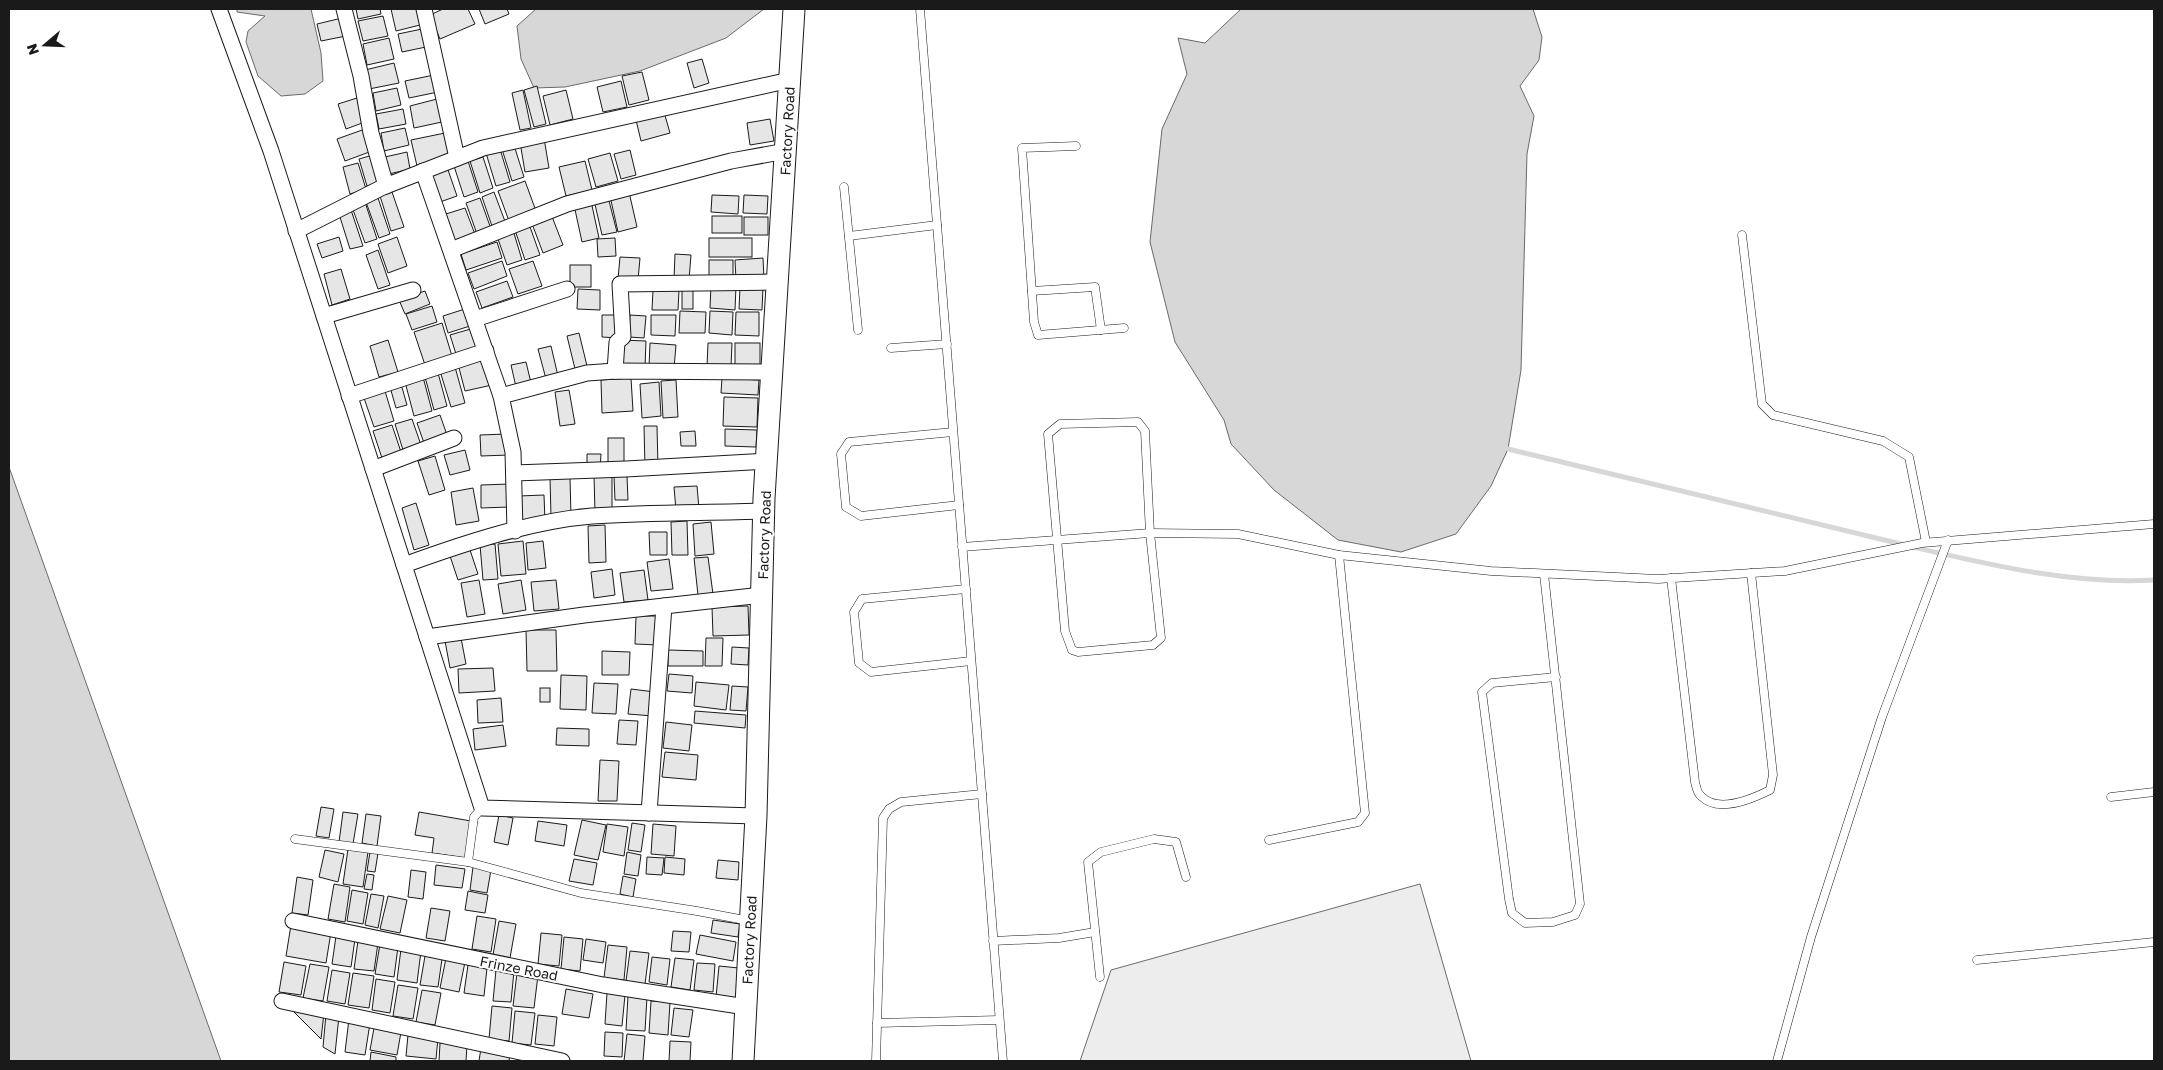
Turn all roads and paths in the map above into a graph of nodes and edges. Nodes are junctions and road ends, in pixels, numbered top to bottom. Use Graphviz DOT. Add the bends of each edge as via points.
graph roads {
  1 [pos="219,9"];
  2 [pos="344,9"];
  3 [pos="424,9"];
  4 [pos="794,9"];
  5 [pos="920,9"];
  6 [pos="790,80"];
  7 [pos="1076,146"];
  8 [pos="786,151"];
  9 [pos="457,158"];
  10 [pos="423,171"];
  11 [pos="386,186"];
  12 [pos="844,187"];
  13 [pos="937,225"];
  14 [pos="296,231"];
  15 [pos="1742,235"];
  16 [pos="849,236"];
  17 [pos="451,250"];
  18 [pos="776,282"];
  19 [pos="567,289"];
  20 [pos="414,290"];
  21 [pos="1032,291"];
  22 [pos="324,316"];
  23 [pos="475,319"];
  24 [pos="1124,328"];
  25 [pos="858,330"];
  26 [pos="1101,330"];
  27 [pos="946,344"];
  28 [pos="891,348"];
  29 [pos="486,350"];
  30 [pos="615,371"];
  31 [pos="772,372"];
  32 [pos="349,396"];
  33 [pos="501,396"];
  34 [pos="953,432"];
  35 [pos="454,438"];
  36 [pos="767,461"];
  37 [pos="373,469"];
  38 [pos="514,474"];
  39 [pos="959,505"];
  40 [pos="764,511"];
  41 [pos="2154,524"];
  42 [pos="515,531"];
  43 [pos="1150,533"];
  44 [pos="1058,540"];
  45 [pos="1923,543"];
  46 [pos="1947,543"];
  47 [pos="962,547"];
  48 [pos="1339,555"];
  49 [pos="404,565"];
  50 [pos="1751,573"];
  51 [pos="1544,574"];
  52 [pos="1671,578"];
  53 [pos="966,589"];
  54 [pos="762,595"];
  55 [pos="664,606"];
  56 [pos="427,637"];
  57 [pos="971,661"];
  58 [pos="1556,677"];
  59 [pos="2154,792"];
  60 [pos="982,794"];
  61 [pos="2111,797"];
  62 [pos="482,808"];
  63 [pos="649,813"];
  64 [pos="756,816"];
  65 [pos="295,839"];
  66 [pos="1269,840"];
  67 [pos="468,862"];
  68 [pos="1186,877"];
  69 [pos="293,921"];
  70 [pos="750,921"];
  71 [pos="1095,932"];
  72 [pos="993,941"];
  73 [pos="2154,942"];
  74 [pos="1977,960"];
  75 [pos="1100,977"];
  76 [pos="282,1001"];
  77 [pos="746,1007"];
  78 [pos="1000,1020"];
  79 [pos="877,1023"];
  80 [pos="562,1061"];
  81 [pos="743,1061"];
  82 [pos="876,1061"];
  83 [pos="1003,1061"];
  84 [pos="1778,1061"];
  1 -- 14 [label="street" via="271,151"];
  2 -- 11 [label="street"];
  3 -- 9 [label="street"];
  4 -- 6 [label="street, Factory Road"];
  5 -- 13 [label="lane"];
  6 -- 8 [label="street, Factory Road"];
  6 -- 9 [label="street" via="483,148"];
  7 -- 21 [label="lane" via="1022,148"];
  8 -- 17 [label="street" via="731,161 567,204"];
  8 -- 18 [label="street, Factory Road"];
  9 -- 10 [label="street"];
  10 -- 11 [label="street"];
  10 -- 17 [label="street"];
  11 -- 14 [label="street"];
  12 -- 16 [label="lane"];
  13 -- 16 [label="lane"];
  13 -- 27 [label="lane"];
  14 -- 22 [label="street"];
  15 -- 45 [label="lane" via="1762,404 1773,416 1883,441 1909,457"];
  16 -- 25 [label="lane"];
  17 -- 23 [label="street"];
  18 -- 30 [label="street" via="620,284 623,337 617,342"];
  18 -- 31 [label="street, Factory Road"];
  19 -- 23 [label="street"];
  20 -- 22 [label="street"];
  21 -- 26 [label="lane" via="1095,288"];
  21 -- 26 [label="lane" via="1038,335"];
  22 -- 32 [label="street"];
  23 -- 29 [label="street"];
  24 -- 26 [label="lane"];
  27 -- 28 [label="lane"];
  27 -- 34 [label="lane"];
  29 -- 32 [label="street"];
  29 -- 33 [label="street"];
  30 -- 31 [label="street"];
  30 -- 33 [label="street" via="587,373"];
  31 -- 36 [label="street, Factory Road"];
  32 -- 37 [label="street"];
  33 -- 38 [label="street" via="513,452"];
  34 -- 39 [label="lane"];
  34 -- 39 [label="lane" via="849,442 841,454 846,507 861,516"];
  35 -- 37 [label="street"];
  36 -- 38 [label="street"];
  36 -- 40 [label="street, Factory Road"];
  37 -- 49 [label="street"];
  38 -- 42 [label="street"];
  39 -- 47 [label="lane"];
  40 -- 42 [label="street" via="591,516"];
  40 -- 54 [label="street, Factory Road"];
  41 -- 46 [label="lane"];
  42 -- 49 [label="street" via="466,542"];
  43 -- 44 [label="lane"];
  43 -- 44 [label="lane" via="1161,638 1153,644 1078,652 1072,650 1065,631"];
  43 -- 44 [label="lane" via="1144,431 1138,422 1060,424 1048,434"];
  43 -- 48 [label="lane" via="1238,534"];
  44 -- 47 [label="lane"];
  45 -- 46 [label="lane"];
  45 -- 50 [label="lane" via="1786,571"];
  46 -- 84 [label="lane" via="1882,717 1811,937"];
  47 -- 53 [label="lane"];
  48 -- 51 [label="lane" via="1491,572"];
  48 -- 66 [label="lane" via="1365,813 1358,822"];
  49 -- 56 [label="street"];
  50 -- 52 [label="lane"];
  50 -- 52 [label="lane" via="1773,775 1770,790 1734,804 1711,803 1700,795 1695,782"];
  51 -- 52 [label="lane"];
  51 -- 58 [label="lane"];
  53 -- 57 [label="lane"];
  53 -- 57 [label="lane" via="862,599 854,612 859,663 871,672"];
  54 -- 55 [label="street"];
  54 -- 64 [label="street, Factory Road"];
  55 -- 56 [label="street"];
  55 -- 63 [label="street"];
  56 -- 62 [label="street"];
  57 -- 60 [label="lane"];
  58 -- 58 [label="lane" via="1492,683 1482,692 1509,899 1512,914 1525,923 1553,922 1575,915 1580,904"];
  59 -- 61 [label="lane"];
  60 -- 72 [label="lane"];
  60 -- 79 [label="lane" via="901,802 889,809 883,818"];
  62 -- 63 [label="street"];
  62 -- 67 [label="lane" via="474,817"];
  63 -- 64 [label="street"];
  64 -- 70 [label="street, Factory Road"];
  65 -- 67 [label="lane"];
  67 -- 70 [label="lane" via="581,893"];
  68 -- 71 [label="lane" via="1176,842 1154,840 1101,852 1088,862"];
  69 -- 77 [label="street, Frinze Road" via="603,985"];
  70 -- 77 [label="street, Factory Road"];
  71 -- 72 [label="lane" via="1059,938"];
  71 -- 75 [label="lane"];
  72 -- 78 [label="lane"];
  73 -- 74 [label="lane"];
  76 -- 80 [label="street"];
  77 -- 81 [label="street, Factory Road"];
  78 -- 79 [label="lane"];
  78 -- 83 [label="lane"];
  79 -- 82 [label="lane"];
}
